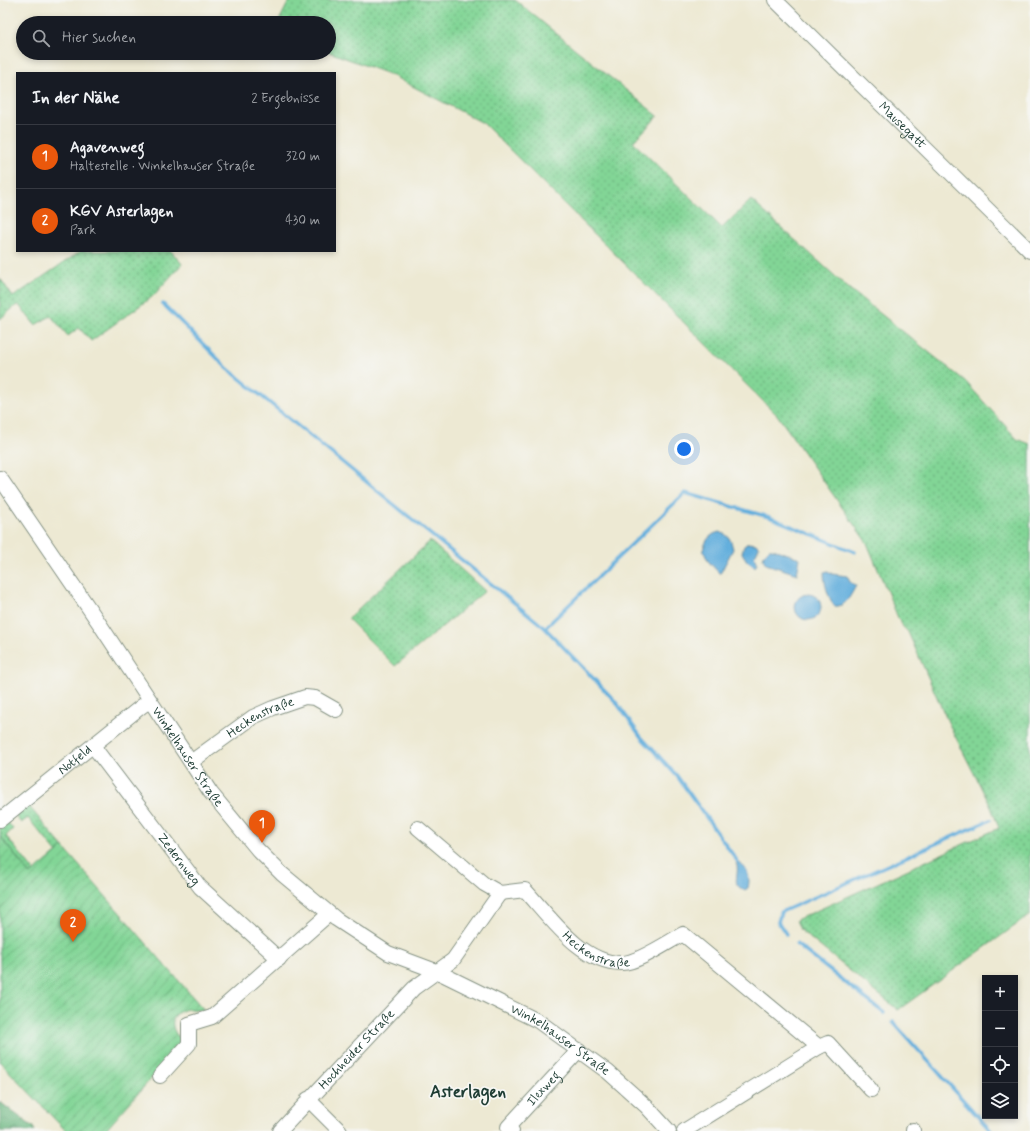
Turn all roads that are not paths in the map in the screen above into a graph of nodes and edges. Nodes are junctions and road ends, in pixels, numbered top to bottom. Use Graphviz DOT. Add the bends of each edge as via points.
graph roads {
  1 [pos="774,0"];
  2 [pos="1030,250"];
  3 [pos="0,478"];
  4 [pos="150,701"];
  5 [pos="336,710"];
  6 [pos="93,746"];
  7 [pos="191,762"];
  8 [pos="0,820"];
  9 [pos="418,828"];
  10 [pos="500,893"];
  11 [pos="330,914"];
  12 [pos="279,959"];
  13 [pos="436,971"];
  14 [pos="819,1047"];
  15 [pos="579,1050"];
  16 [pos="160,1076"];
  17 [pos="871,1090"];
  18 [pos="308,1099"];
  19 [pos="510,1129"];
  20 [pos="280,1131"];
  21 [pos="340,1131"];
  22 [pos="669,1131"];
  23 [pos="684,1131"];
  1 -- 2 [label="street, Mausegatt"];
  3 -- 4 [label="street, Winkelhauser Straße"];
  4 -- 6 [label="street, Notfeld"];
  4 -- 7 [label="street, Winkelhauser Straße"];
  5 -- 7 [label="street, Heckenstraße" via="315,698 305,697 273,708 253,717"];
  6 -- 8 [label="street, Notfeld"];
  6 -- 12 [label="street, Zedernweg" via="200,887"];
  7 -- 11 [label="street, Winkelhauser Straße" via="211,793 258,850 291,883"];
  9 -- 10 [label="street" via="484,884"];
  10 -- 13 [label="street" via="453,960"];
  10 -- 14 [label="street, Heckenstraße" via="525,890 570,939 585,952 604,960 623,963 642,957 683,934"];
  11 -- 12 [label="street"];
  11 -- 13 [label="street, Winkelhauser Straße" via="388,953"];
  12 -- 16 [label="street" via="212,1017 189,1024 189,1044"];
  13 -- 15 [label="street, Winkelhauser Straße" via="538,1021"];
  13 -- 18 [label="street, Hochheider Straße" via="414,988"];
  14 -- 17 [label="street, Heckenstraße" via="828,1043"];
  14 -- 23 [label="street"];
  15 -- 19 [label="street, Ilexweg"];
  15 -- 22 [label="street, Winkelhauser Straße" via="646,1106"];
  18 -- 20 [label="street, Hochheider Straße"];
  18 -- 21 [label="street"];
}
